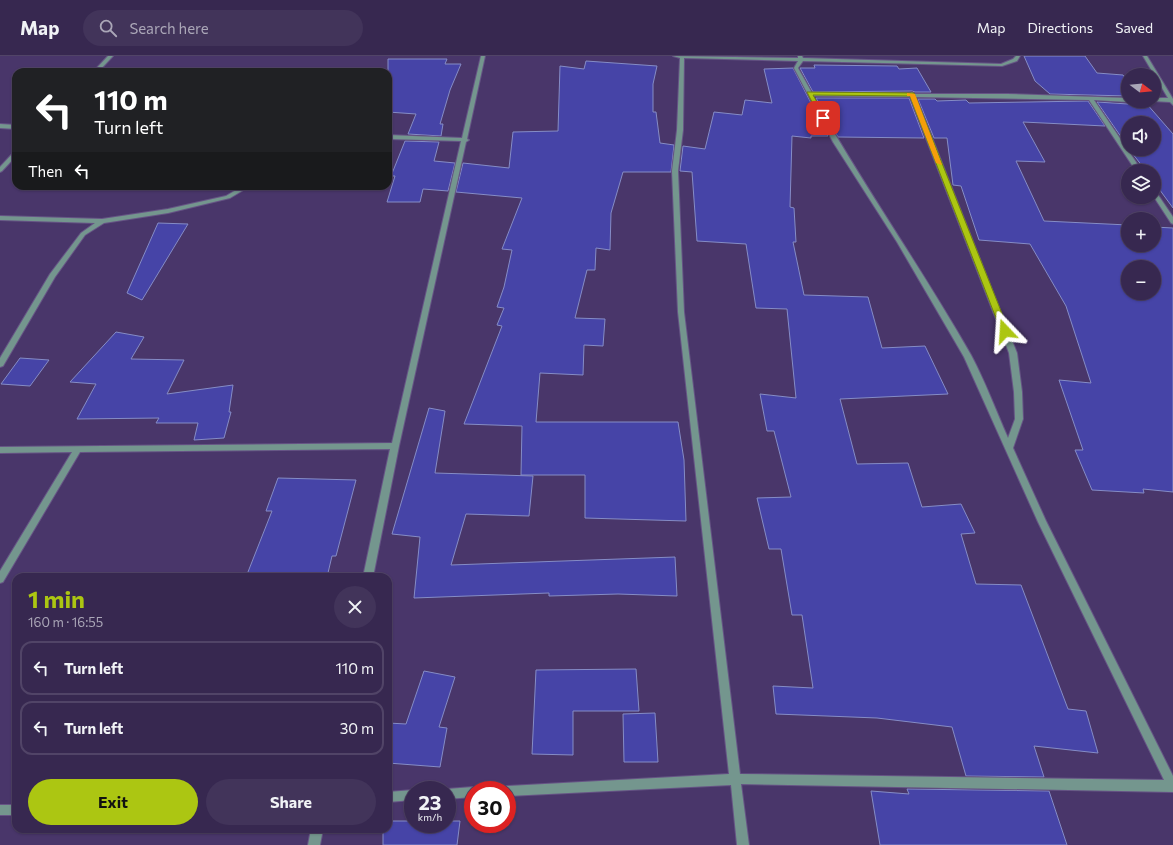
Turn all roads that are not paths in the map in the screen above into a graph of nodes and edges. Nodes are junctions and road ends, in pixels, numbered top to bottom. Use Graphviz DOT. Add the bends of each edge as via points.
graph roads {
  1 [pos="111,56"];
  2 [pos="483,56"];
  3 [pos="680,56"];
  4 [pos="1018,56"];
  5 [pos="1145,56"];
  6 [pos="800,58"];
  7 [pos="99,68"];
  8 [pos="810,94"];
  9 [pos="912,94"];
  10 [pos="1091,100"];
  11 [pos="1121,100"];
  12 [pos="1161,100"];
  13 [pos="1172,101"];
  14 [pos="0,126"];
  15 [pos="12,127"];
  16 [pos="392,137"];
  17 [pos="466,140"];
  18 [pos="12,157"];
  19 [pos="1134,164"];
  20 [pos="0,170"];
  21 [pos="240,190"];
  22 [pos="1161,204"];
  23 [pos="0,218"];
  24 [pos="102,221"];
  25 [pos="1173,222"];
  26 [pos="0,364"];
  27 [pos="395,446"];
  28 [pos="1009,448"];
  29 [pos="78,449"];
  30 [pos="0,450"];
  31 [pos="369,573"];
  32 [pos="0,580"];
  33 [pos="735,779"];
  34 [pos="1173,786"];
  35 [pos="516,791"];
  36 [pos="404,796"];
  37 [pos="392,797"];
  38 [pos="0,810"];
  39 [pos="12,810"];
  40 [pos="316,833"];
  41 [pos="314,845"];
  42 [pos="743,845"];
  1 -- 7 [label="street"];
  2 -- 17 [label="street"];
  3 -- 6 [label="street"];
  3 -- 33 [label="street" via="680,130 675,171 681,312"];
  4 -- 6 [label="street" via="1015,60 1002,65"];
  5 -- 13 [label="street"];
  6 -- 8 [label="street" via="796,68"];
  8 -- 9 [label="street"];
  8 -- 28 [label="street" via="836,142 900,242 968,357"];
  9 -- 10 [label="street"];
  9 -- 28 [label="street" via="1013,353 1019,420"];
  10 -- 11 [label="street"];
  10 -- 19 [label="street"];
  12 -- 13 [label="street"];
  14 -- 15 [label="street"];
  16 -- 17 [label="street"];
  17 -- 27 [label="street"];
  18 -- 20 [label="street"];
  21 -- 24 [label="street" via="228,197 168,211"];
  22 -- 25 [label="street"];
  23 -- 24 [label="street"];
  24 -- 26 [label="street" via="83,234 52,276"];
  27 -- 29 [label="street"];
  27 -- 31 [label="street"];
  28 -- 34 [label="street" via="1042,522"];
  29 -- 30 [label="street"];
  29 -- 32 [label="street"];
  33 -- 34 [label="street"];
  33 -- 35 [label="street"];
  33 -- 42 [label="street"];
  36 -- 37 [label="street"];
  38 -- 39 [label="street"];
  40 -- 41 [label="street"];
}
